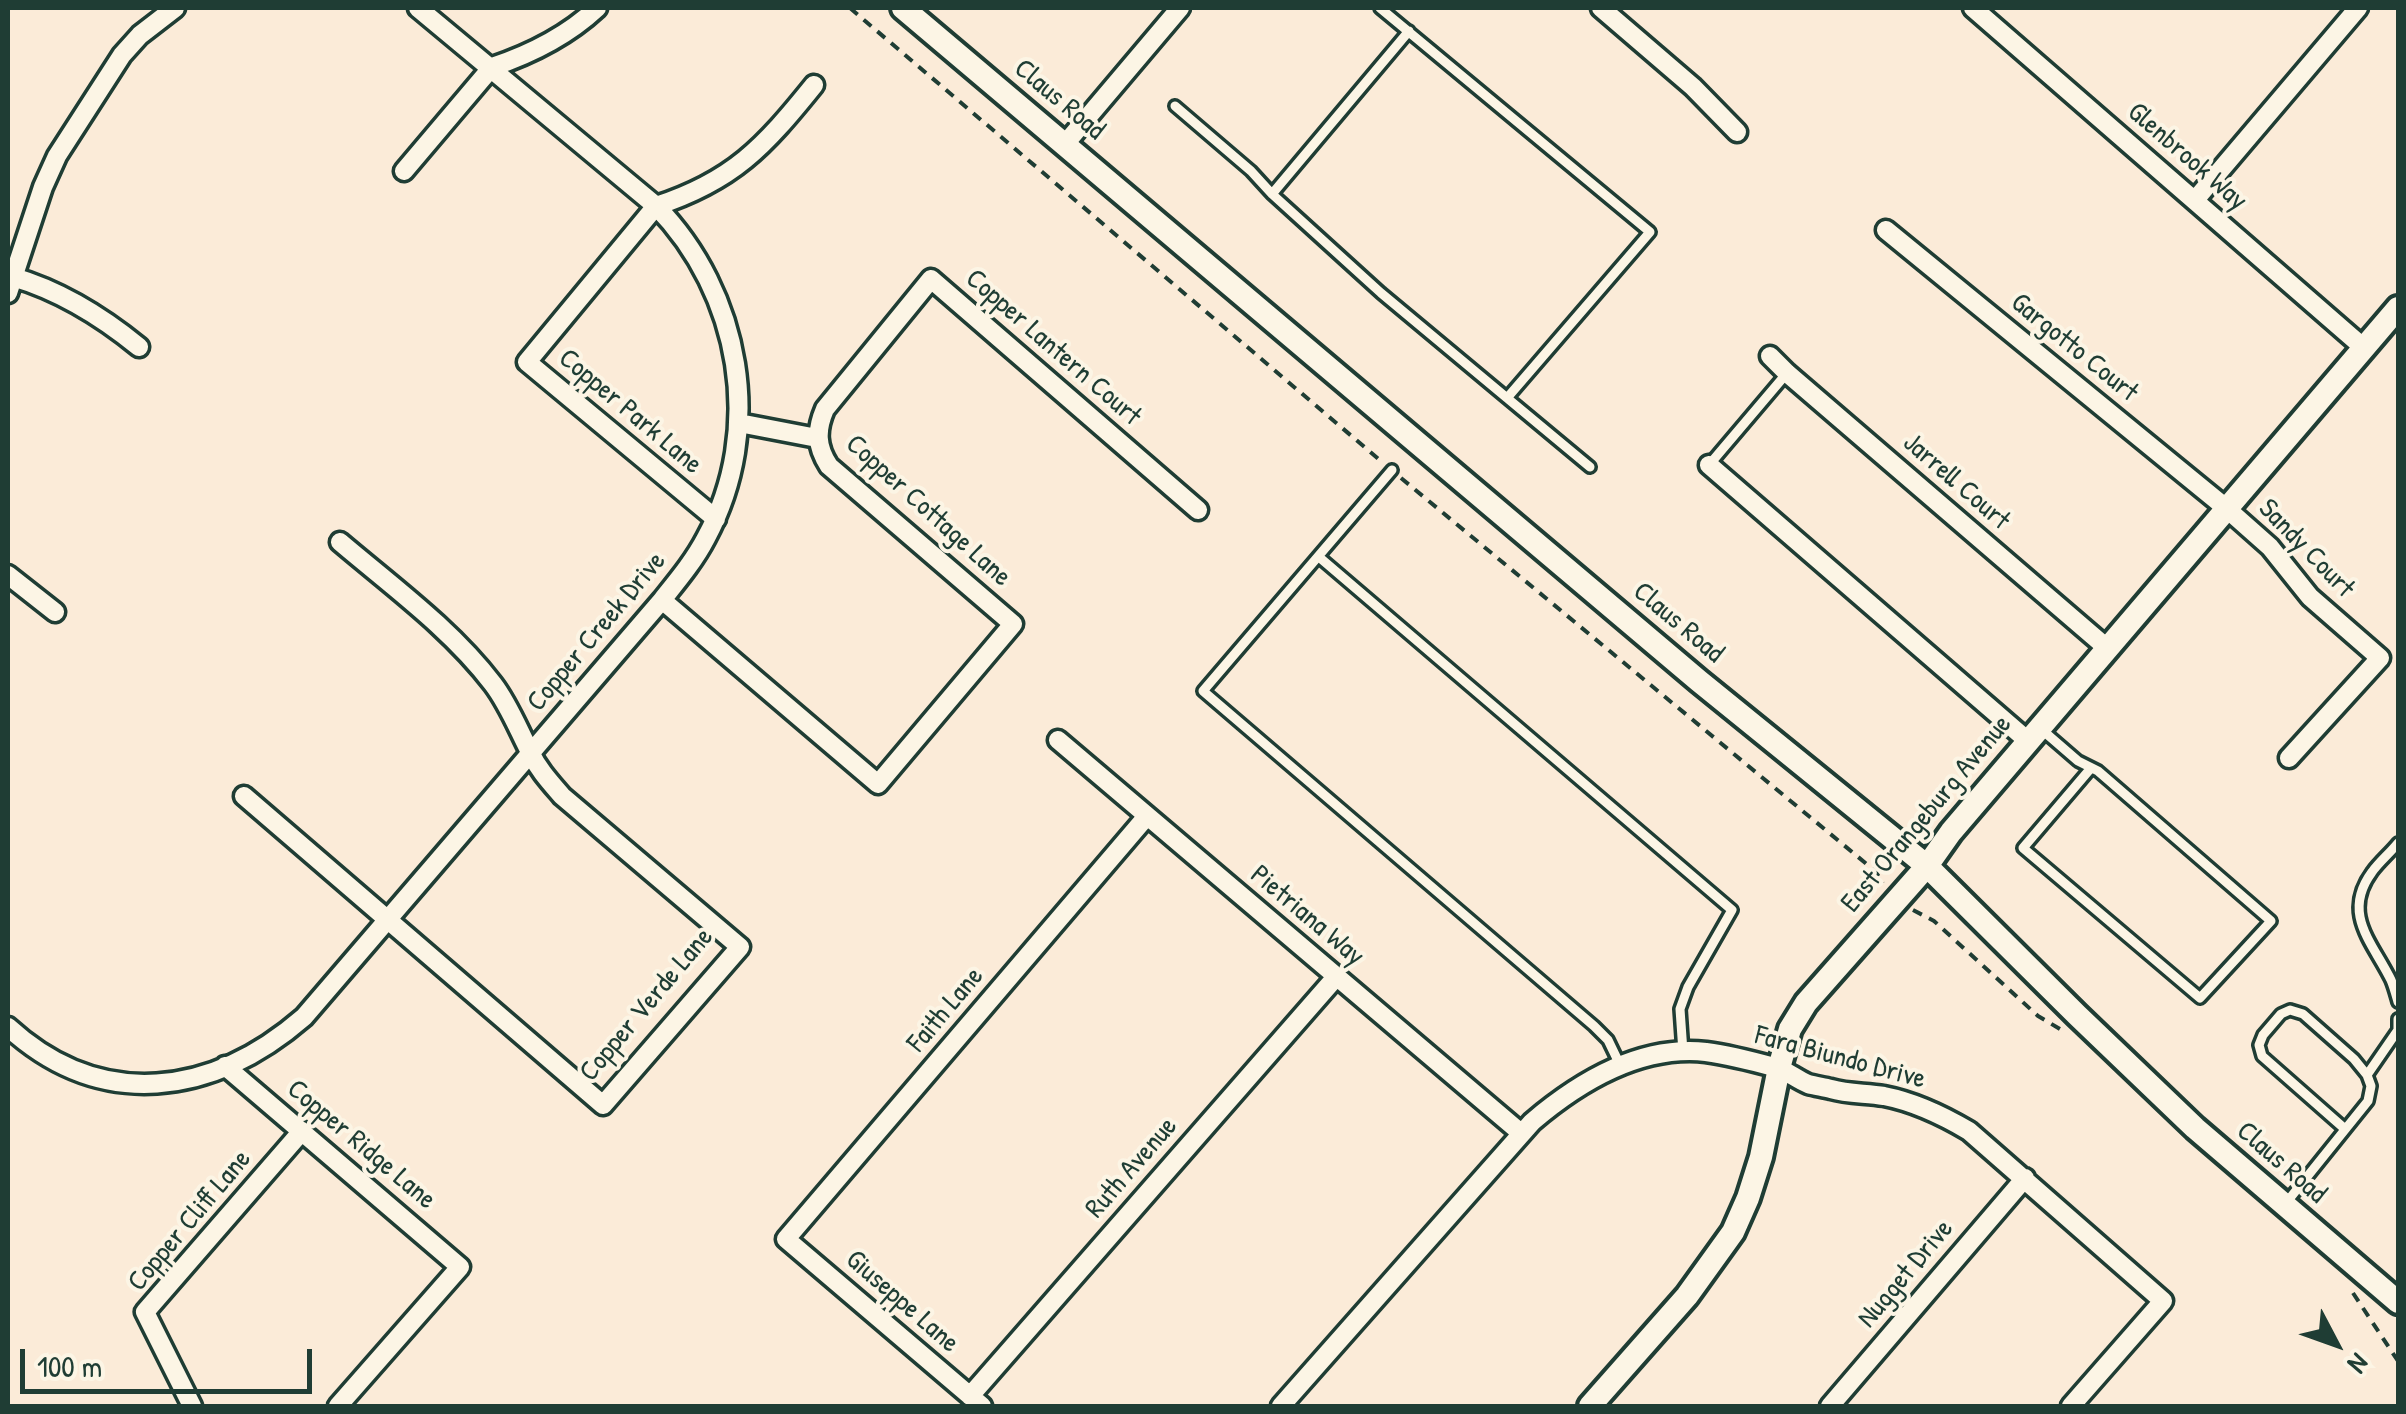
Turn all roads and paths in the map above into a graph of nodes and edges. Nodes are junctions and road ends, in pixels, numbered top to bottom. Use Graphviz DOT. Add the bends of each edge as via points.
graph roads {
  1 [pos="175,8"];
  2 [pos="418,8"];
  3 [pos="597,8"];
  4 [pos="850,8"];
  5 [pos="903,8"];
  6 [pos="1180,8"];
  7 [pos="1380,8"];
  8 [pos="1601,8"];
  9 [pos="1973,8"];
  10 [pos="2358,8"];
  11 [pos="1409,32"];
  12 [pos="492,67"];
  13 [pos="814,85"];
  14 [pos="1175,106"];
  15 [pos="1738,132"];
  16 [pos="1065,144"];
  17 [pos="404,171"];
  18 [pos="1272,194"];
  19 [pos="2194,200"];
  20 [pos="656,206"];
  21 [pos="1886,230"];
  22 [pos="10,285"];
  23 [pos="2398,308"];
  24 [pos="139,347"];
  25 [pos="2364,348"];
  26 [pos="1770,356"];
  27 [pos="1787,373"];
  28 [pos="1507,398"];
  29 [pos="738,423"];
  30 [pos="817,438"];
  31 [pos="1710,465"];
  32 [pos="1590,467"];
  33 [pos="1392,470"];
  34 [pos="2226,508"];
  35 [pos="1198,510"];
  36 [pos="716,519"];
  37 [pos="340,542"];
  38 [pos="1319,557"];
  39 [pos="8,575"];
  40 [pos="662,600"];
  41 [pos="55,612"];
  42 [pos="2107,648"];
  43 [pos="2034,734"];
  44 [pos="1058,740"];
  45 [pos="530,753"];
  46 [pos="2289,758"];
  47 [pos="2091,768"];
  48 [pos="244,796"];
  49 [pos="1147,816"];
  50 [pos="2398,844"];
  51 [pos="1926,866"];
  52 [pos="1898,897"];
  53 [pos="388,920"];
  54 [pos="1336,977"];
  55 [pos="2398,1002"];
  56 [pos="2398,1019"];
  57 [pos="8,1027"];
  58 [pos="2068,1036"];
  59 [pos="1683,1052"];
  60 [pos="225,1066"];
  61 [pos="1621,1066"];
  62 [pos="1779,1068"];
  63 [pos="2367,1075"];
  64 [pos="2346,1129"];
  65 [pos="302,1131"];
  66 [pos="1521,1133"];
  67 [pos="2024,1178"];
  68 [pos="2285,1205"];
  69 [pos="786,1239"];
  70 [pos="2350,1289"];
  71 [pos="2398,1302"];
  72 [pos="2398,1361"];
  73 [pos="976,1401"];
  74 [pos="192,1406"];
  75 [pos="338,1406"];
  76 [pos="1281,1406"];
  77 [pos="1590,1406"];
  78 [pos="1830,1406"];
  79 [pos="2072,1406"];
  1 -- 22 [label="street" via="122,55 56,156"];
  2 -- 12 [label="street, Copper Creek Drive"];
  3 -- 12 [label="street" via="544,46"];
  4 -- 33 [label="path"];
  5 -- 16 [label="main road, Claus Road"];
  6 -- 16 [label="street"];
  7 -- 11 [label="lane"];
  8 -- 15 [label="street"];
  9 -- 19 [label="street, Glenbrook Way"];
  10 -- 19 [label="street"];
  11 -- 18 [label="lane"];
  11 -- 28 [label="lane" via="1650,232"];
  12 -- 17 [label="street"];
  12 -- 20 [label="street, Copper Creek Drive"];
  13 -- 20 [label="street" via="750,157"];
  14 -- 18 [label="lane"];
  16 -- 51 [label="main road, Claus Road"];
  18 -- 28 [label="lane"];
  19 -- 25 [label="street, Glenbrook Way"];
  20 -- 29 [label="street, Copper Creek Drive" via="688,244 726,318 739,385"];
  20 -- 36 [label="street, Copper Park Lane" via="527,362"];
  21 -- 34 [label="street, Gargotto Court"];
  22 -- 24 [label="street" via="30,282 80,304"];
  23 -- 25 [label="main road, East Orangeburg Avenue"];
  25 -- 34 [label="main road, East Orangeburg Avenue"];
  26 -- 27 [label="street, Jarrell Court"];
  27 -- 31 [label="lane"];
  27 -- 42 [label="street, Jarrell Court"];
  28 -- 32 [label="lane"];
  29 -- 30 [label="street, Copper Cottage Lane"];
  29 -- 36 [label="street, Copper Creek Drive"];
  30 -- 35 [label="street, Copper Lantern Court" via="825,410 931,279"];
  30 -- 40 [label="street, Copper Cottage Lane" via="829,466 1013,624 878,784"];
  31 -- 43 [label="street"];
  33 -- 38 [label="lane"];
  33 -- 52 [label="path" via="1875,871"];
  34 -- 42 [label="main road, East Orangeburg Avenue"];
  34 -- 46 [label="street, Sandy Court" via="2270,547 2310,597 2380,658"];
  36 -- 40 [label="street, Copper Creek Drive"];
  37 -- 45 [label="street" via="478,665"];
  38 -- 59 [label="lane" via="1732,910 1680,1009"];
  38 -- 61 [label="lane" via="1203,691 1594,1026"];
  39 -- 41 [label="street"];
  40 -- 45 [label="street, Copper Creek Drive"];
  42 -- 43 [label="main road, East Orangeburg Avenue"];
  43 -- 47 [label="lane"];
  43 -- 51 [label="main road, East Orangeburg Avenue"];
  44 -- 49 [label="street, Pietriana Way"];
  45 -- 53 [label="street, Copper Creek Drive"];
  45 -- 53 [label="street, Copper Verde Lane" via="562,796 740,946 715,976 603,1105"];
  47 -- 47 [label="lane" via="2271,920 2200,998 2024,848"];
  48 -- 53 [label="street"];
  49 -- 54 [label="street, Pietriana Way"];
  49 -- 69 [label="street, Faith Lane"];
  50 -- 55 [label="lane" via="2361,890 2359,918"];
  51 -- 52 [label="main road, East Orangeburg Avenue"];
  51 -- 68 [label="main road, Claus Road" via="2195,1128"];
  52 -- 58 [label="path"];
  52 -- 62 [label="main road, East Orangeburg Avenue" via="1806,1003"];
  53 -- 60 [label="street, Copper Creek Drive" via="304,1017 256,1053"];
  54 -- 66 [label="street, Pietriana Way"];
  54 -- 73 [label="street, Ruth Avenue"];
  56 -- 63 [label="lane" via="2398,1030"];
  57 -- 60 [label="street, Copper Creek Drive" via="57,1064 108,1081 164,1084"];
  59 -- 61 [label="street, Fara Biundo Drive"];
  59 -- 62 [label="street, Fara Biundo Drive"];
  60 -- 65 [label="street, Copper Ridge Lane"];
  61 -- 66 [label="street, Fara Biundo Drive" via="1558,1100"];
  62 -- 67 [label="street, Fara Biundo Drive" via="1808,1083 1913,1103 1944,1116"];
  62 -- 77 [label="main road, East Orangeburg Avenue" via="1761,1157 1733,1232 1687,1296"];
  63 -- 64 [label="lane" via="2368,1101"];
  63 -- 64 [label="lane" via="2303,1014 2290,1010 2259,1045 2262,1056"];
  64 -- 68 [label="lane"];
  65 -- 74 [label="street, Copper Cliff Lane" via="145,1312"];
  65 -- 75 [label="street, Copper Ridge Lane" via="460,1266"];
  66 -- 76 [label="street, Fara Biundo Drive"];
  67 -- 78 [label="street, Nugget Drive"];
  67 -- 79 [label="street, Fara Biundo Drive" via="2163,1301"];
  68 -- 71 [label="main road, Claus Road"];
  69 -- 73 [label="street, Giuseppe Lane"];
  70 -- 72 [label="path"];
}
